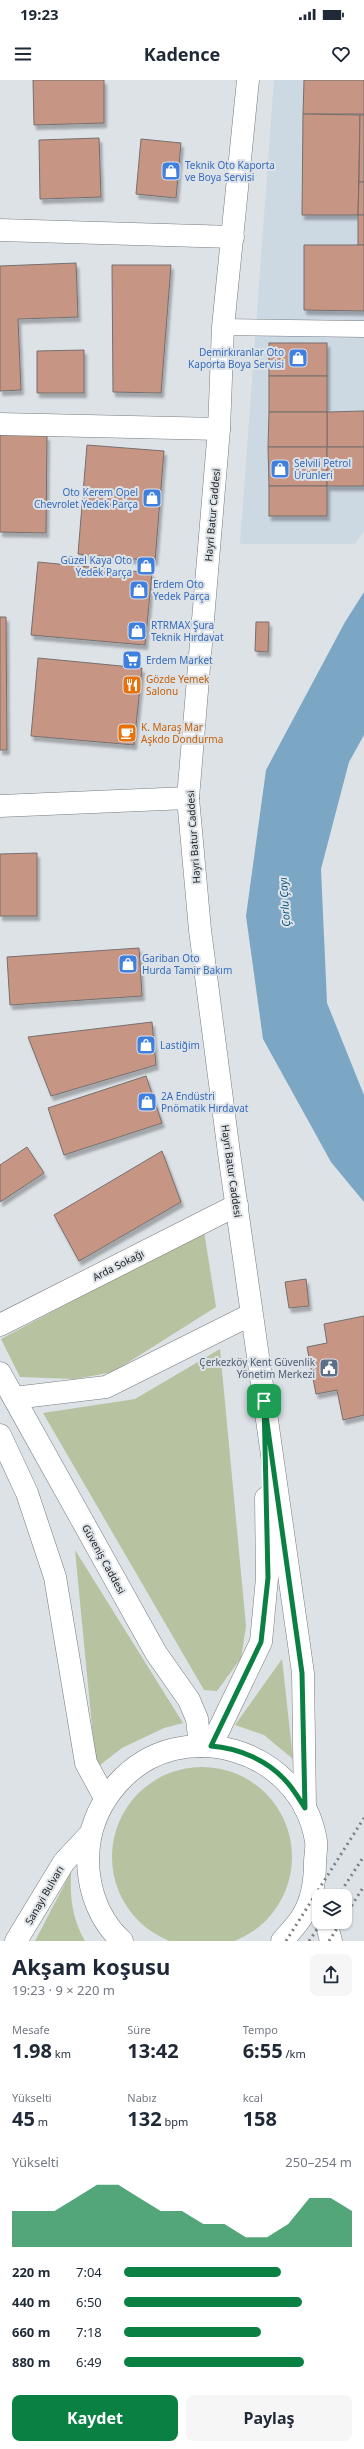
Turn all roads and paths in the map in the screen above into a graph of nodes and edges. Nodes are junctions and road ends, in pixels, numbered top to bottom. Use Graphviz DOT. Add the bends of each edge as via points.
graph roads {
  1 [pos="248,80"];
  2 [pos="0,230"];
  3 [pos="233,237"];
  4 [pos="223,327"];
  5 [pos="364,329"];
  6 [pos="0,424"];
  7 [pos="219,429"];
  8 [pos="188,798"];
  9 [pos="0,806"];
  10 [pos="237,1205"];
  11 [pos="250,1315"];
  12 [pos="0,1325"];
  13 [pos="0,1373"];
  14 [pos="14,1398"];
  15 [pos="264,1401"];
  16 [pos="0,1434"];
  17 [pos="206,1746"];
  18 [pos="105,1798"];
  19 [pos="305,1808"];
  20 [pos="91,1833"];
  21 [pos="317,1887"];
  22 [pos="328,1929"];
  23 [pos="16,1941"];
  24 [pos="122,1941"];
  25 [pos="282,1941"];
  26 [pos="331,1941"];
  1 -- 3 [label="main road, Hayri Batur Caddesi"];
  2 -- 3 [label="main road"];
  3 -- 4 [label="main road, Hayri Batur Caddesi"];
  4 -- 5 [label="lane"];
  4 -- 7 [label="main road, Hayri Batur Caddesi"];
  6 -- 7 [label="main road"];
  7 -- 8 [label="main road, Hayri Batur Caddesi"];
  8 -- 9 [label="main road"];
  8 -- 10 [label="main road, Hayri Batur Caddesi" via="200,930"];
  10 -- 11 [label="main road, Hayri Batur Caddesi"];
  10 -- 12 [label="main road, Arda Sokağı"];
  11 -- 14 [label="main road" via="106,1387"];
  11 -- 15 [label="main road, Hayri Batur Caddesi"];
  13 -- 14 [label="main road, Güveniş Caddesi"];
  14 -- 17 [label="main road, Güveniş Caddesi" via="156,1652 189,1700"];
  15 -- 17 [label="main road, Hayri Batur Caddesi" via="268,1578 261,1642"];
  15 -- 19 [label="main road, Hayri Batur Caddesi" via="302,1673"];
  16 -- 18 [label="main road" via="27,1493 55,1577 86,1763"];
  17 -- 18 [label="main road" via="191,1745 158,1754 128,1772"];
  17 -- 19 [label="main road" via="226,1747 258,1759 285,1780"];
  18 -- 20 [label="main road"];
  19 -- 21 [label="main road" via="316,1841"];
  20 -- 23 [label="main road, Sanayi Bulvarı" via="64,1862"];
  20 -- 24 [label="main road" via="87,1864 94,1900 113,1933"];
  21 -- 25 [label="main road" via="303,1914"];
  22 -- 26 [label="main road"];
}
